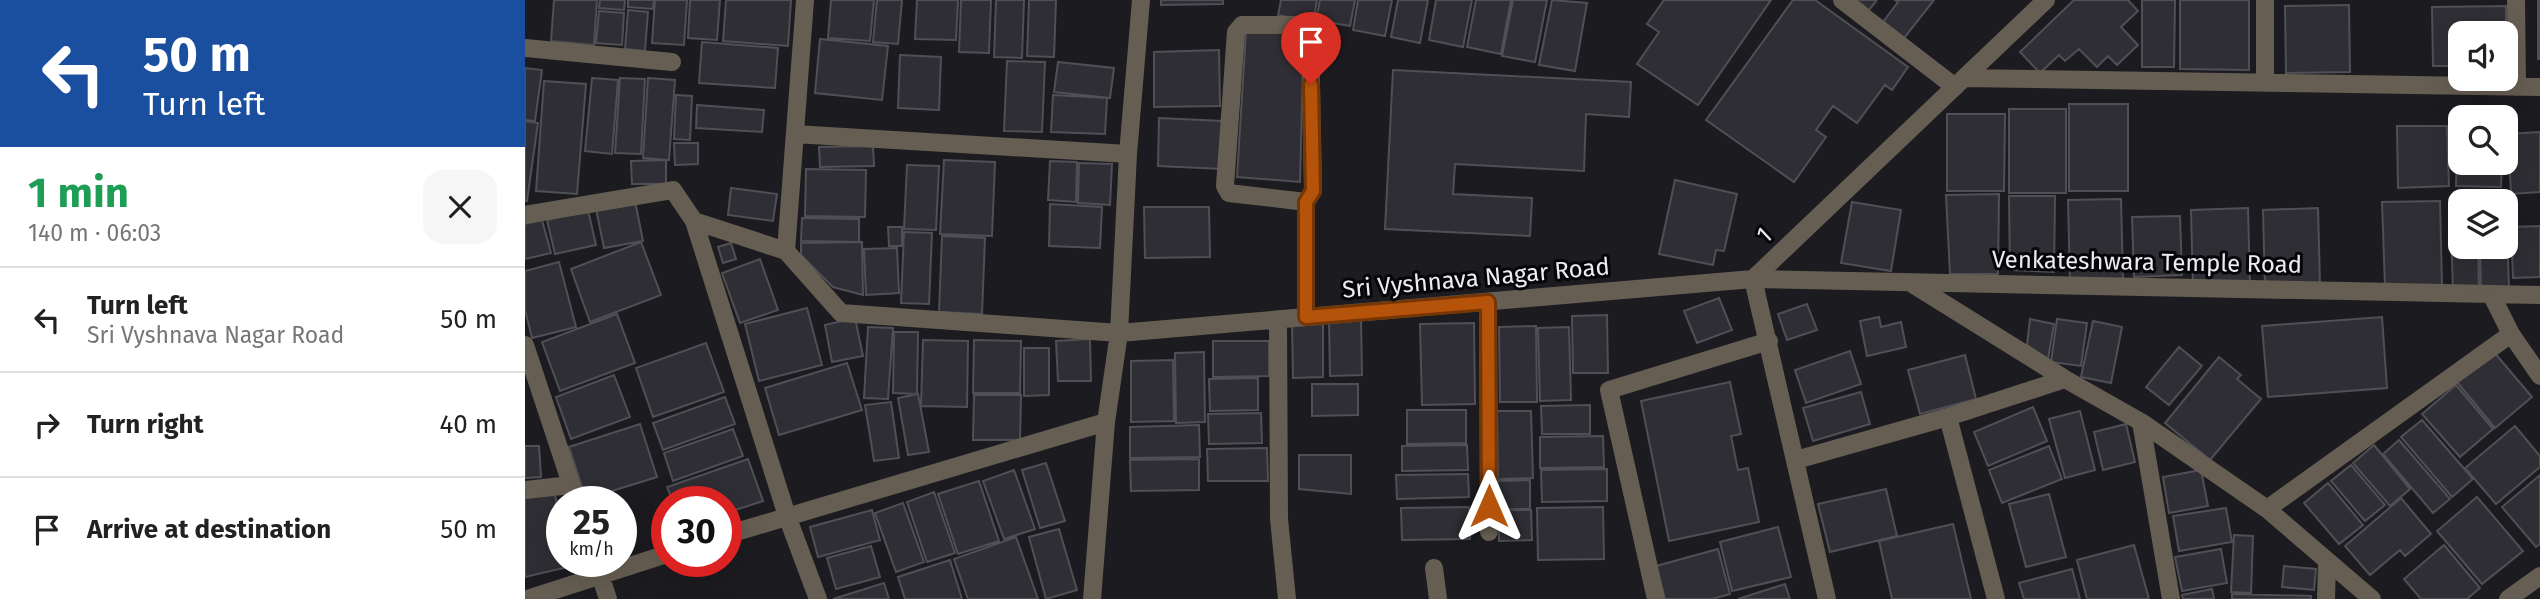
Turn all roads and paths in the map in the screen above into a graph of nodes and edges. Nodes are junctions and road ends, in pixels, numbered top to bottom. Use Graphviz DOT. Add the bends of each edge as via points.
graph roads {
  1 [pos="805,0"];
  2 [pos="1141,0"];
  3 [pos="1842,0"];
  4 [pos="2046,0"];
  5 [pos="2265,0"];
  6 [pos="2517,0"];
  7 [pos="2517,21"];
  8 [pos="525,48"];
  9 [pos="672,62"];
  10 [pos="1960,83"];
  11 [pos="2265,83"];
  12 [pos="2448,86"];
  13 [pos="2518,87"];
  14 [pos="2540,87"];
  15 [pos="795,134"];
  16 [pos="1128,154"];
  17 [pos="1306,202"];
  18 [pos="525,215"];
  19 [pos="694,221"];
  20 [pos="786,251"];
  21 [pos="1753,279"];
  22 [pos="1910,282"];
  23 [pos="2491,294"];
  24 [pos="2540,295"];
  25 [pos="1488,302"];
  26 [pos="1306,317"];
  27 [pos="1278,319"];
  28 [pos="1119,333"];
  29 [pos="2511,334"];
  30 [pos="1769,341"];
  31 [pos="525,345"];
  32 [pos="2540,376"];
  33 [pos="2065,379"];
  34 [pos="1948,417"];
  35 [pos="1106,422"];
  36 [pos="2141,422"];
  37 [pos="1796,460"];
  38 [pos="571,486"];
  39 [pos="525,490"];
  40 [pos="546,492"];
  41 [pos="2267,509"];
  42 [pos="787,516"];
  43 [pos="742,531"];
  44 [pos="1489,532"];
  45 [pos="2327,564"];
  46 [pos="1434,568"];
  47 [pos="2540,576"];
  48 [pos="578,577"];
  49 [pos="602,577"];
  50 [pos="527,599"];
  51 [pos="608,599"];
  52 [pos="818,599"];
  53 [pos="1092,599"];
  54 [pos="1287,599"];
  55 [pos="1438,599"];
  56 [pos="1656,599"];
  57 [pos="1827,599"];
  58 [pos="1996,599"];
  59 [pos="2171,599"];
  60 [pos="2326,599"];
  61 [pos="2371,599"];
  62 [pos="2508,599"];
  1 -- 15 [label="street"];
  2 -- 16 [label="street"];
  3 -- 10 [label="street"];
  4 -- 10 [label="street, 1"];
  5 -- 11 [label="street"];
  6 -- 7 [label="street"];
  8 -- 9 [label="street"];
  10 -- 11 [label="street"];
  10 -- 21 [label="street, 1"];
  11 -- 12 [label="street"];
  13 -- 14 [label="street"];
  15 -- 16 [label="street"];
  15 -- 20 [label="street"];
  16 -- 28 [label="street"];
  17 -- 17 [label="street" via="1313,191 1310,30 1305,25 1242,25 1236,32 1225,186 1229,193"];
  17 -- 26 [label="street"];
  18 -- 19 [label="street" via="673,190"];
  19 -- 20 [label="street"];
  19 -- 42 [label="street"];
  20 -- 28 [label="street, Sri Vyshnava Nagar Road" via="841,313"];
  21 -- 22 [label="street, Venkateshwara Temple Road"];
  21 -- 25 [label="street, Sri Vyshnava Nagar Road"];
  21 -- 30 [label="street, 1"];
  22 -- 23 [label="street, Venkateshwara Temple Road"];
  22 -- 33 [label="street"];
  23 -- 24 [label="street, Venkateshwara Temple Road"];
  23 -- 29 [label="street"];
  25 -- 26 [label="street, Sri Vyshnava Nagar Road"];
  25 -- 44 [label="street"];
  26 -- 27 [label="street, Sri Vyshnava Nagar Road"];
  27 -- 28 [label="street, Sri Vyshnava Nagar Road"];
  27 -- 54 [label="street" via="1279,519"];
  28 -- 35 [label="street"];
  29 -- 32 [label="street"];
  29 -- 41 [label="street"];
  30 -- 37 [label="street, 1"];
  30 -- 56 [label="street" via="1609,390"];
  31 -- 38 [label="street"];
  33 -- 34 [label="street"];
  33 -- 36 [label="street"];
  34 -- 37 [label="street"];
  34 -- 58 [label="street"];
  35 -- 42 [label="street"];
  35 -- 53 [label="street"];
  36 -- 41 [label="street"];
  36 -- 59 [label="street"];
  37 -- 57 [label="street, 1"];
  39 -- 40 [label="street"];
  41 -- 45 [label="street"];
  42 -- 43 [label="street"];
  42 -- 52 [label="street"];
  45 -- 60 [label="street"];
  45 -- 61 [label="street"];
  46 -- 55 [label="street"];
  47 -- 62 [label="street"];
  48 -- 50 [label="street"];
  49 -- 51 [label="street"];
}
